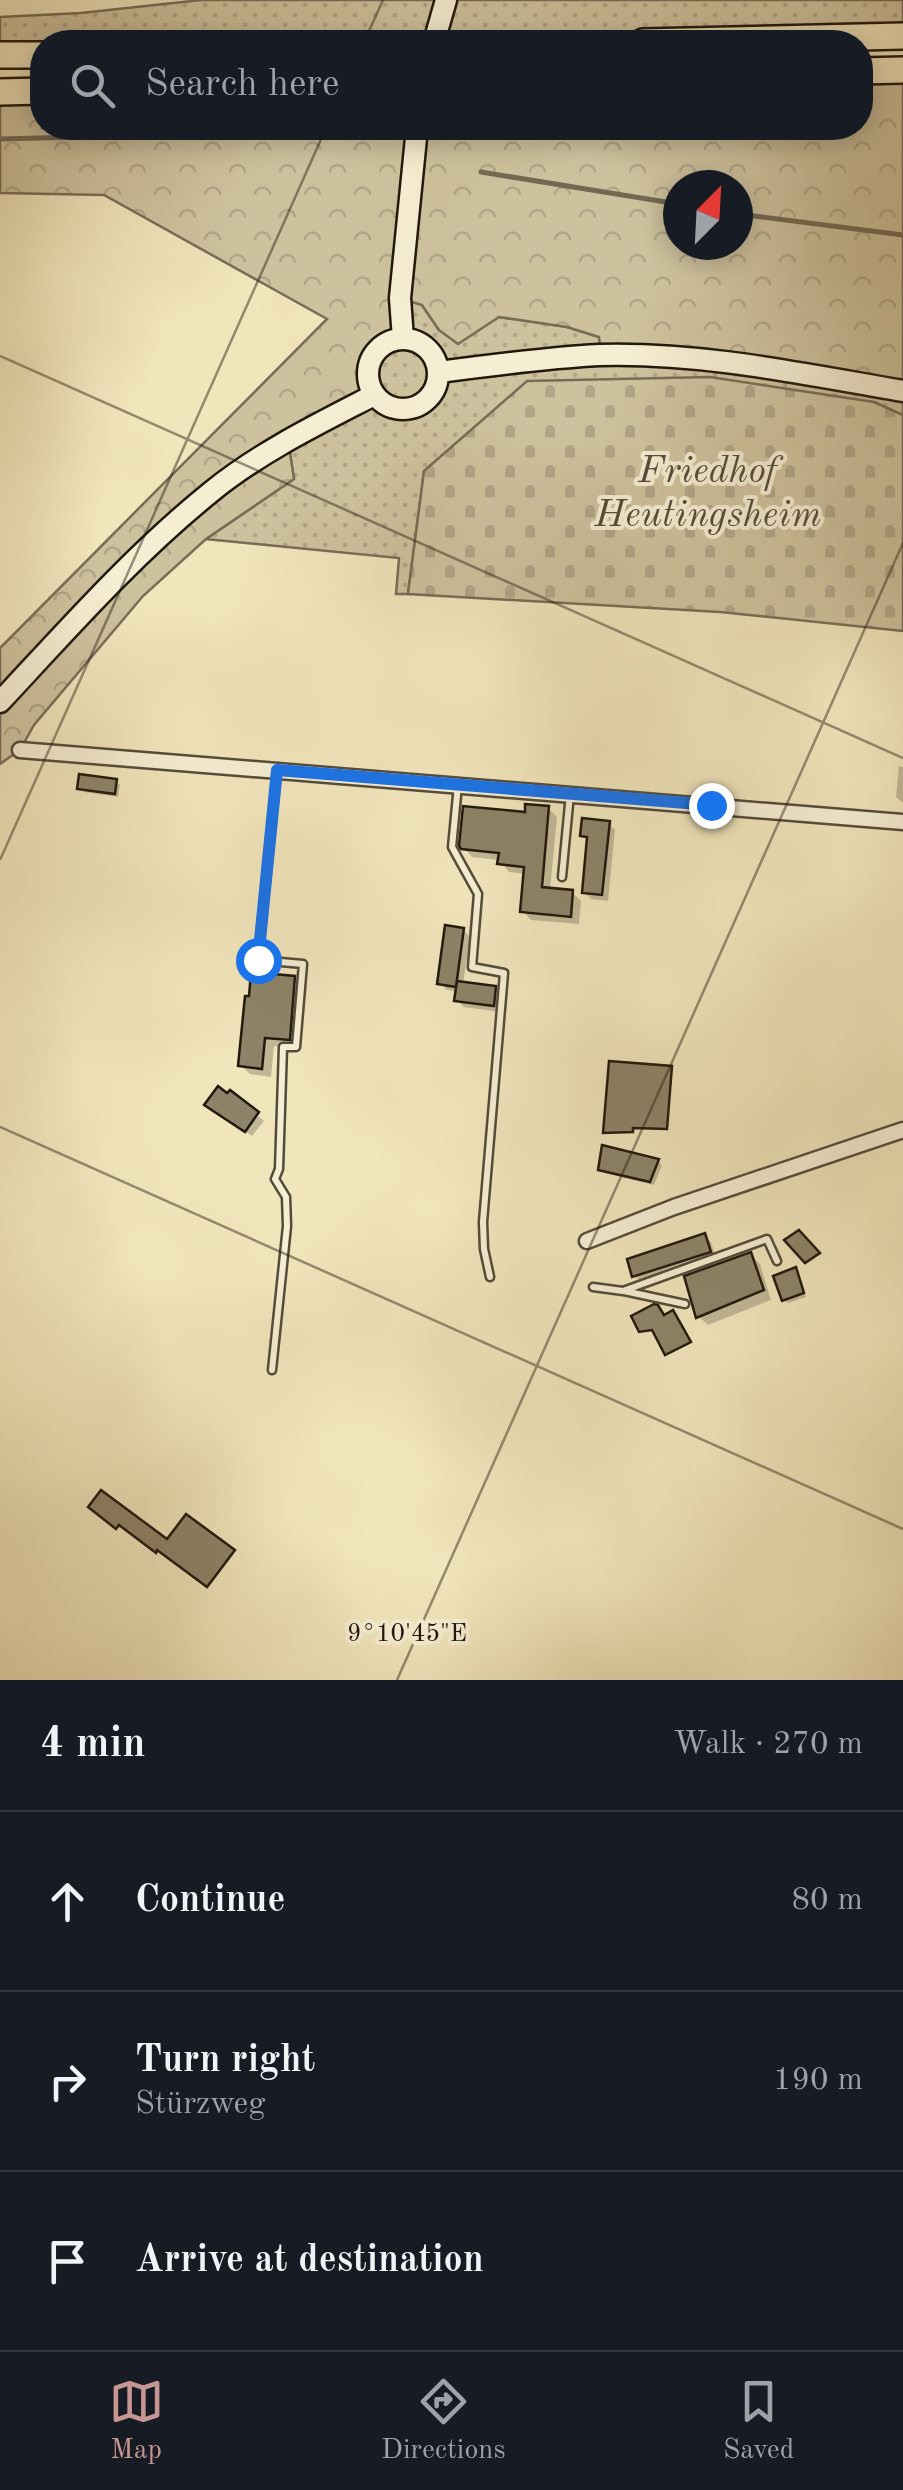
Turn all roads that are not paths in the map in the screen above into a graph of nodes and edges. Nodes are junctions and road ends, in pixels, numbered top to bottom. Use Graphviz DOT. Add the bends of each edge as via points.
graph roads {
  1 [pos="446,1"];
  2 [pos="438,30"];
  3 [pos="903,36"];
  4 [pos="873,37"];
  5 [pos="30,55"];
  6 [pos="0,56"];
  7 [pos="903,70"];
  8 [pos="873,71"];
  9 [pos="30,91"];
  10 [pos="0,92"];
  11 [pos="416,140"];
  12 [pos="403,338"];
  13 [pos="438,372"];
  14 [pos="903,392"];
  15 [pos="374,395"];
  16 [pos="0,702"];
  17 [pos="20,750"];
  18 [pos="277,770"];
  19 [pos="458,784"];
  20 [pos="570,792"];
  21 [pos="903,822"];
  22 [pos="562,877"];
  23 [pos="903,1130"];
  24 [pos="586,1241"];
  25 [pos="777,1261"];
  26 [pos="490,1278"];
  27 [pos="593,1288"];
  28 [pos="623,1291"];
  29 [pos="685,1304"];
  30 [pos="272,1370"];
  1 -- 2 [label="main road"];
  3 -- 4 [label="highway"];
  5 -- 6 [label="highway"];
  7 -- 8 [label="highway"];
  9 -- 10 [label="highway"];
  11 -- 12 [label="main road" via="400,298"];
  12 -- 13 [label="main road" via="424,345"];
  12 -- 15 [label="main road" via="382,345 369,363"];
  13 -- 14 [label="main road" via="601,355 658,357"];
  13 -- 15 [label="main road" via="421,405 395,409"];
  15 -- 16 [label="main road" via="288,440 209,494"];
  17 -- 18 [label="street"];
  18 -- 19 [label="street"];
  18 -- 30 [label="lane" via="258,960 302,964 296,1047 284,1047 275,1180 286,1197 287,1226"];
  19 -- 20 [label="street"];
  19 -- 26 [label="lane" via="452,847 478,894 472,968 504,973 483,1222"];
  20 -- 21 [label="street"];
  20 -- 22 [label="lane"];
  23 -- 24 [label="street"];
  25 -- 28 [label="lane" via="768,1239"];
  27 -- 28 [label="lane"];
  28 -- 29 [label="lane"];
}
